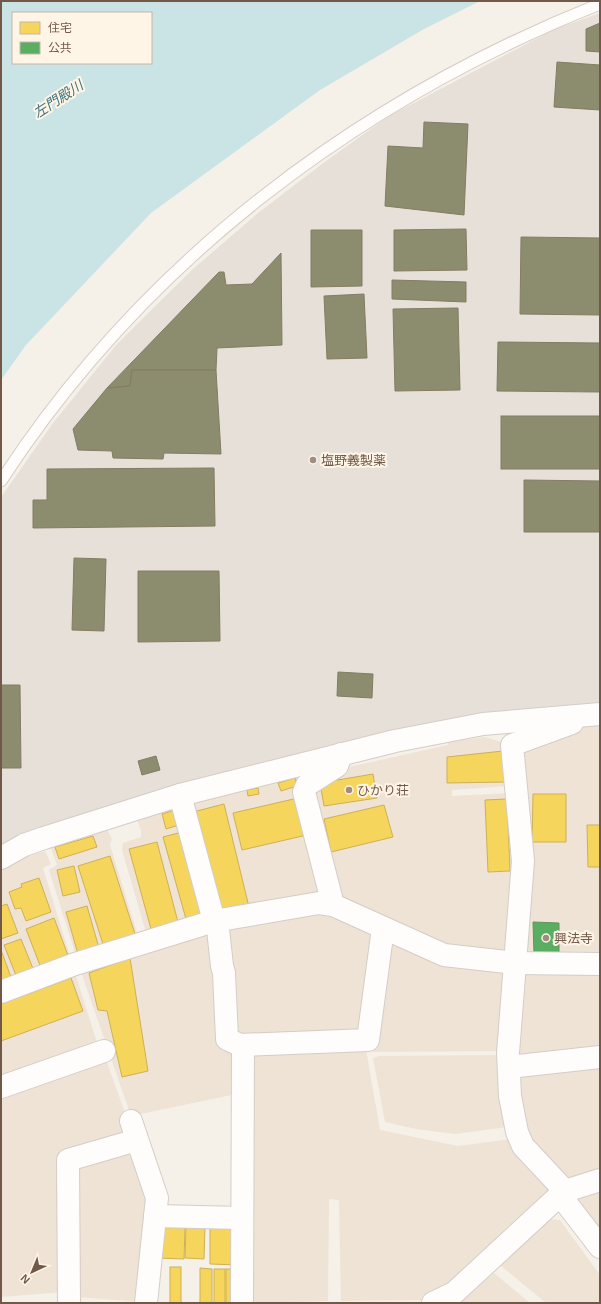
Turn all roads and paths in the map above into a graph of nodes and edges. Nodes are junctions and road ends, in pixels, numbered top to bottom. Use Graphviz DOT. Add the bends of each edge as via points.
graph roads {
  1 [pos="600,4"];
  2 [pos="1,481"];
  3 [pos="594,714"];
  4 [pos="483,724"];
  5 [pos="512,748"];
  6 [pos="341,754"];
  7 [pos="180,795"];
  8 [pos="1,858"];
  9 [pos="333,905"];
  10 [pos="215,920"];
  11 [pos="384,928"];
  12 [pos="516,963"];
  13 [pos="600,964"];
  14 [pos="1,992"];
  15 [pos="240,1045"];
  16 [pos="104,1051"];
  17 [pos="600,1057"];
  18 [pos="509,1067"];
  19 [pos="1,1087"];
  20 [pos="600,1180"];
  21 [pos="562,1193"];
  22 [pos="155,1216"];
  23 [pos="242,1218"];
  24 [pos="600,1246"];
  25 [pos="69,1303"];
  26 [pos="146,1303"];
  27 [pos="242,1303"];
  28 [pos="433,1303"];
  1 -- 2 [label="lane" via="498,49 378,114 325,150 234,220 172,275 116,331 32,434"];
  3 -- 4 [label="street"];
  3 -- 5 [label="street" via="512,745"];
  4 -- 5 [label="street"];
  4 -- 6 [label="street"];
  5 -- 12 [label="street" via="523,861"];
  6 -- 7 [label="street"];
  6 -- 9 [label="street" via="337,766 307,785 304,792"];
  7 -- 8 [label="street" via="24,845"];
  7 -- 10 [label="street"];
  9 -- 10 [label="street" via="319,903"];
  9 -- 11 [label="street"];
  10 -- 14 [label="street" via="75,964"];
  10 -- 15 [label="street" via="224,972 227,1039"];
  11 -- 12 [label="street" via="444,955"];
  11 -- 15 [label="street" via="368,1040"];
  12 -- 13 [label="street"];
  12 -- 18 [label="street"];
  15 -- 23 [label="street" via="243,1050"];
  16 -- 19 [label="street"];
  17 -- 18 [label="street"];
  18 -- 21 [label="street" via="510,1096 517,1132 523,1146"];
  20 -- 21 [label="street"];
  21 -- 24 [label="street"];
  21 -- 28 [label="street" via="454,1293"];
  22 -- 23 [label="street"];
  22 -- 25 [label="street" via="157,1198 134,1130 68,1160"];
  22 -- 26 [label="street"];
  23 -- 27 [label="street"];
}
